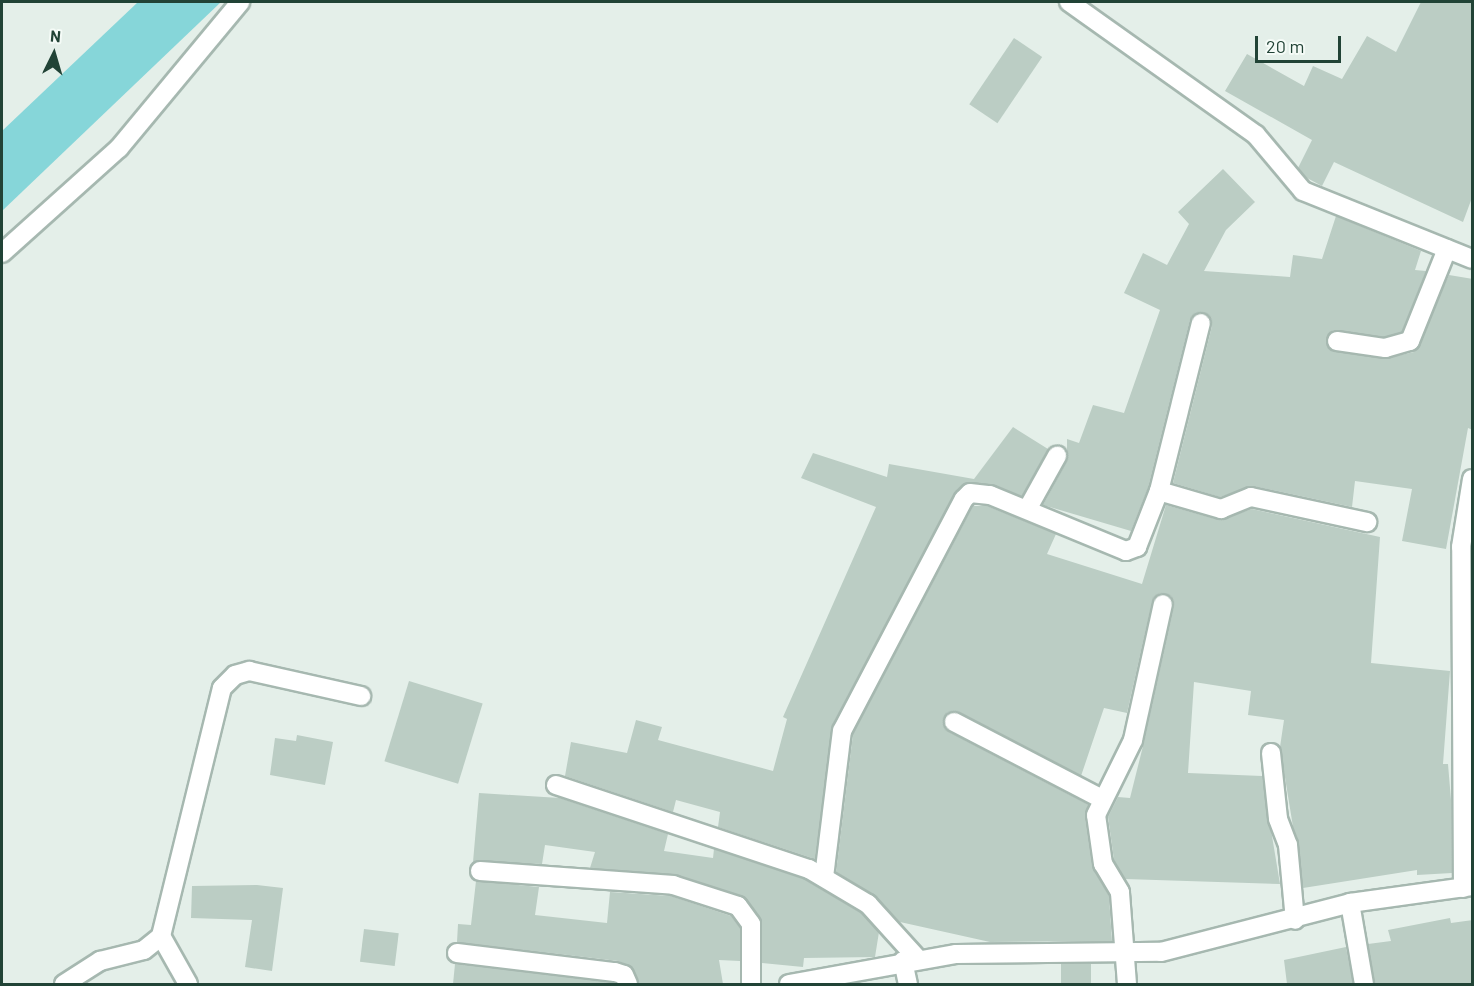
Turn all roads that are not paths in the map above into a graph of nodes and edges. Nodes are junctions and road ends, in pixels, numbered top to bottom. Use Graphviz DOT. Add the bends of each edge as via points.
graph roads {
  1 [pos="240,2"];
  2 [pos="1069,2"];
  3 [pos="1447,249"];
  4 [pos="2,253"];
  5 [pos="1473,259"];
  6 [pos="1201,323"];
  7 [pos="1337,341"];
  8 [pos="1057,456"];
  9 [pos="1473,479"];
  10 [pos="1159,491"];
  11 [pos="1028,508"];
  12 [pos="1367,522"];
  13 [pos="1163,604"];
  14 [pos="361,696"];
  15 [pos="954,722"];
  16 [pos="1271,753"];
  17 [pos="556,785"];
  18 [pos="1100,798"];
  19 [pos="480,871"];
  20 [pos="824,877"];
  21 [pos="1468,887"];
  22 [pos="1350,903"];
  23 [pos="1295,920"];
  24 [pos="161,936"];
  25 [pos="457,953"];
  26 [pos="1129,954"];
  27 [pos="909,959"];
  28 [pos="63,984"];
  29 [pos="188,984"];
  30 [pos="628,984"];
  31 [pos="751,984"];
  32 [pos="789,984"];
  33 [pos="908,984"];
  34 [pos="1127,984"];
  35 [pos="1364,984"];
  1 -- 4 [label="street" via="119,148"];
  2 -- 3 [label="street" via="1256,135 1303,191"];
  3 -- 5 [label="street"];
  3 -- 7 [label="street" via="1410,341 1385,348"];
  6 -- 10 [label="street"];
  8 -- 11 [label="street"];
  9 -- 21 [label="street" via="1461,547"];
  10 -- 11 [label="street" via="1144,537 1126,551"];
  10 -- 12 [label="street" via="1221,509 1251,497"];
  11 -- 20 [label="street" via="981,492 963,499 842,731"];
  13 -- 18 [label="street" via="1133,740"];
  14 -- 24 [label="street" via="249,671 235,675 222,688"];
  15 -- 18 [label="street"];
  16 -- 23 [label="street" via="1278,819 1288,845"];
  17 -- 20 [label="street"];
  18 -- 26 [label="street" via="1095,832 1102,864 1120,892"];
  19 -- 31 [label="street" via="674,885 738,906 750,924"];
  20 -- 27 [label="street" via="868,904"];
  21 -- 22 [label="street"];
  22 -- 23 [label="street"];
  22 -- 35 [label="street"];
  23 -- 26 [label="street" via="1161,952"];
  24 -- 28 [label="street" via="144,951 100,961"];
  24 -- 29 [label="street"];
  25 -- 30 [label="street" via="615,972 624,975"];
  26 -- 27 [label="street"];
  26 -- 34 [label="street"];
  27 -- 32 [label="street"];
  27 -- 33 [label="street"];
}
